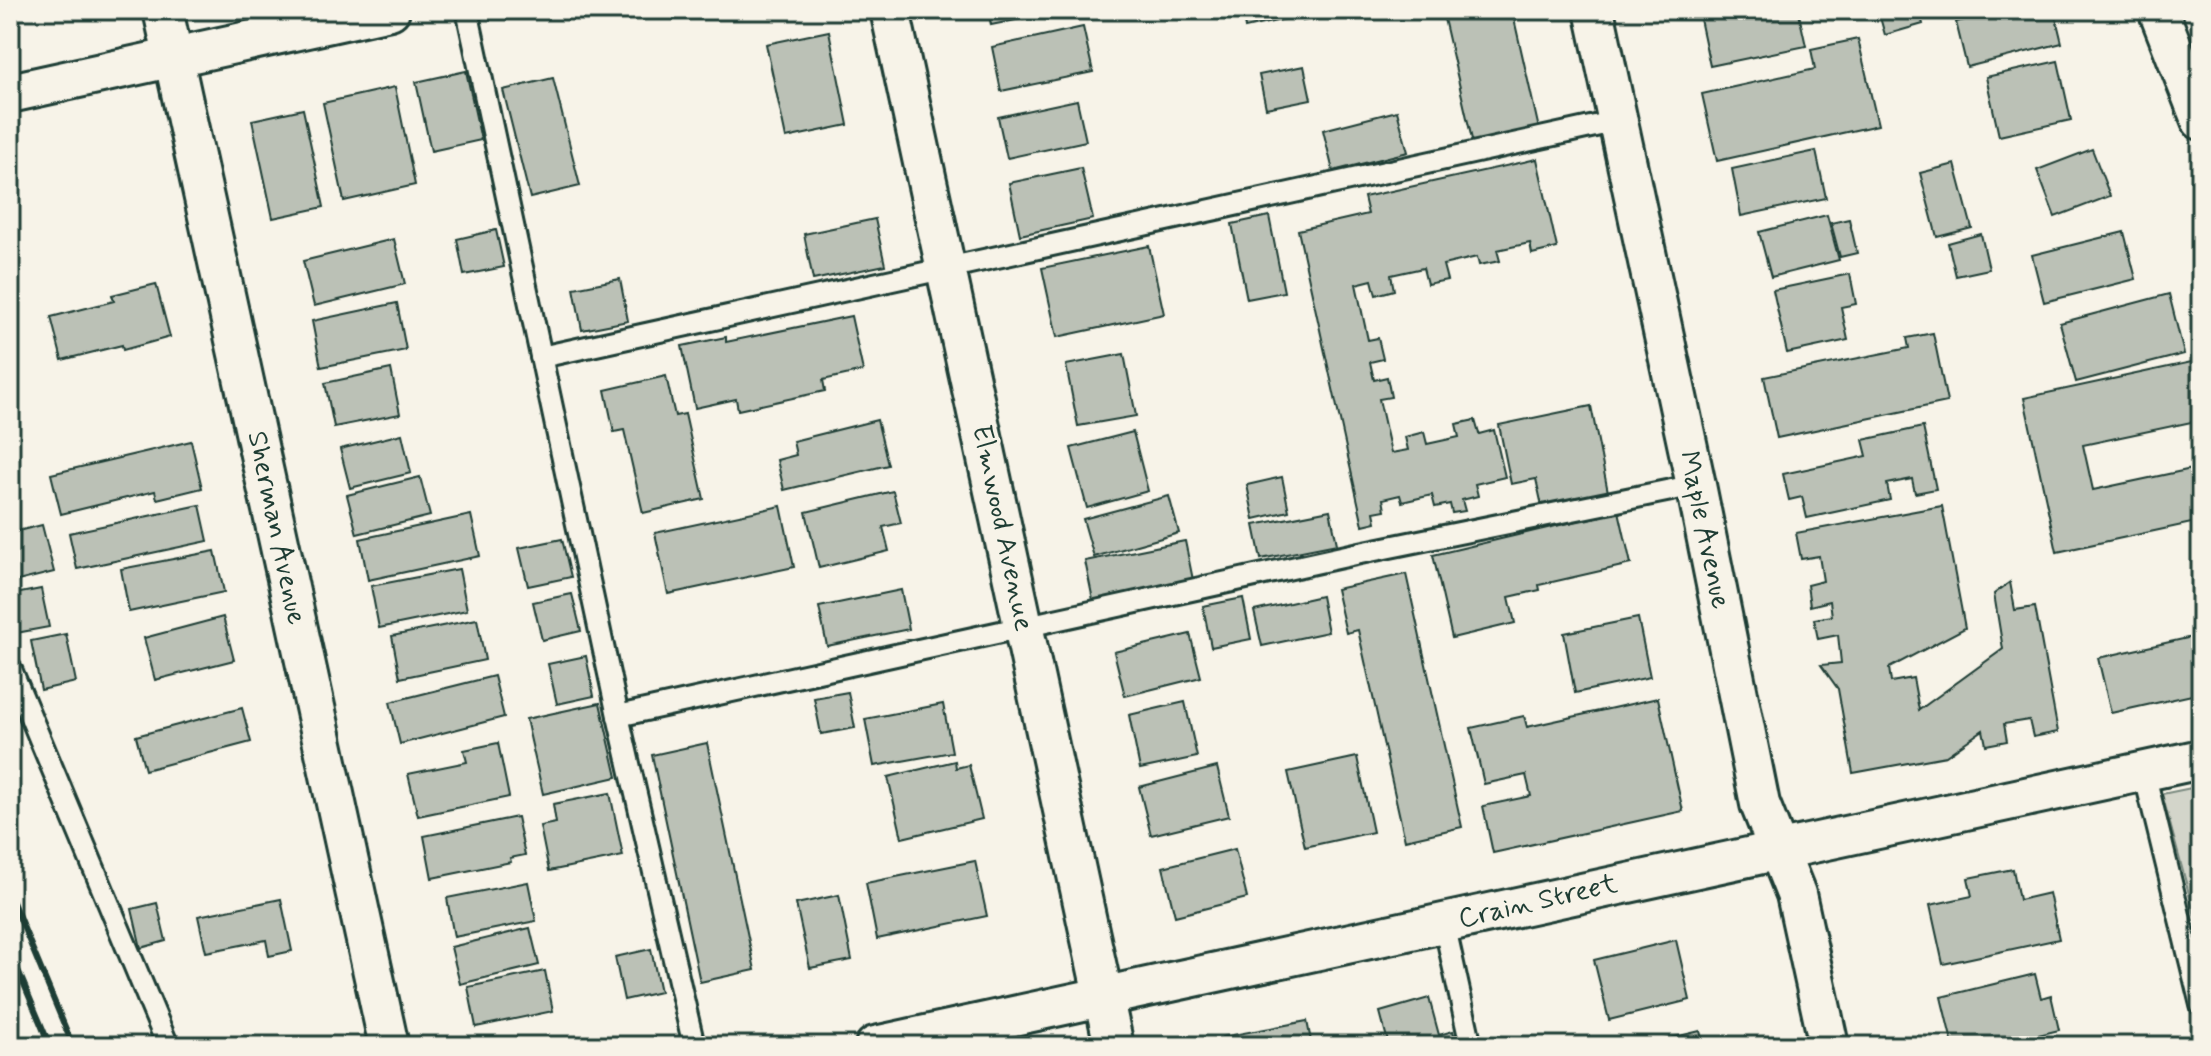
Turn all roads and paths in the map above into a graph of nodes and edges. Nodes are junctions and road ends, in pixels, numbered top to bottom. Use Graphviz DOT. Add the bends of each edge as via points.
graph roads {
  1 [pos="163,10"];
  2 [pos="390,10"];
  3 [pos="467,10"];
  4 [pos="890,10"];
  5 [pos="1594,10"];
  6 [pos="2158,10"];
  7 [pos="173,57"];
  8 [pos="10,93"];
  9 [pos="2201,120"];
  10 [pos="1618,121"];
  11 [pos="945,268"];
  12 [pos="541,357"];
  13 [pos="1696,485"];
  14 [pos="1023,628"];
  15 [pos="10,667"];
  16 [pos="618,716"];
  17 [pos="2201,759"];
  18 [pos="2144,772"];
  19 [pos="1778,850"];
  20 [pos="1444,923"];
  21 [pos="1103,997"];
  22 [pos="2201,1005"];
  23 [pos="168,1046"];
  24 [pos="389,1046"];
  25 [pos="694,1046"];
  26 [pos="875,1046"];
  27 [pos="1114,1046"];
  28 [pos="1471,1046"];
  29 [pos="1829,1046"];
  1 -- 7 [label="street, Sherman Avenue"];
  2 -- 7 [label="street"];
  3 -- 12 [label="lane"];
  4 -- 11 [label="street, Elmwood Avenue"];
  5 -- 10 [label="street, Maple Avenue"];
  6 -- 9 [label="street"];
  7 -- 8 [label="street"];
  7 -- 24 [label="street, Sherman Avenue"];
  10 -- 11 [label="lane"];
  10 -- 13 [label="street, Maple Avenue"];
  11 -- 12 [label="lane"];
  11 -- 14 [label="street, Elmwood Avenue"];
  12 -- 16 [label="lane"];
  13 -- 14 [label="lane"];
  13 -- 19 [label="street, Maple Avenue" via="1760,804"];
  14 -- 16 [label="lane"];
  14 -- 21 [label="street, Elmwood Avenue"];
  15 -- 23 [label="lane"];
  16 -- 25 [label="lane"];
  17 -- 18 [label="street, Crain Street"];
  18 -- 19 [label="street, Crain Street"];
  18 -- 22 [label="lane"];
  19 -- 20 [label="street, Crain Street"];
  19 -- 29 [label="street, Maple Avenue" via="1796,894"];
  20 -- 21 [label="street, Crain Street"];
  20 -- 28 [label="lane"];
  21 -- 26 [label="street, Crain Street"];
  21 -- 27 [label="street, Elmwood Avenue"];
}
